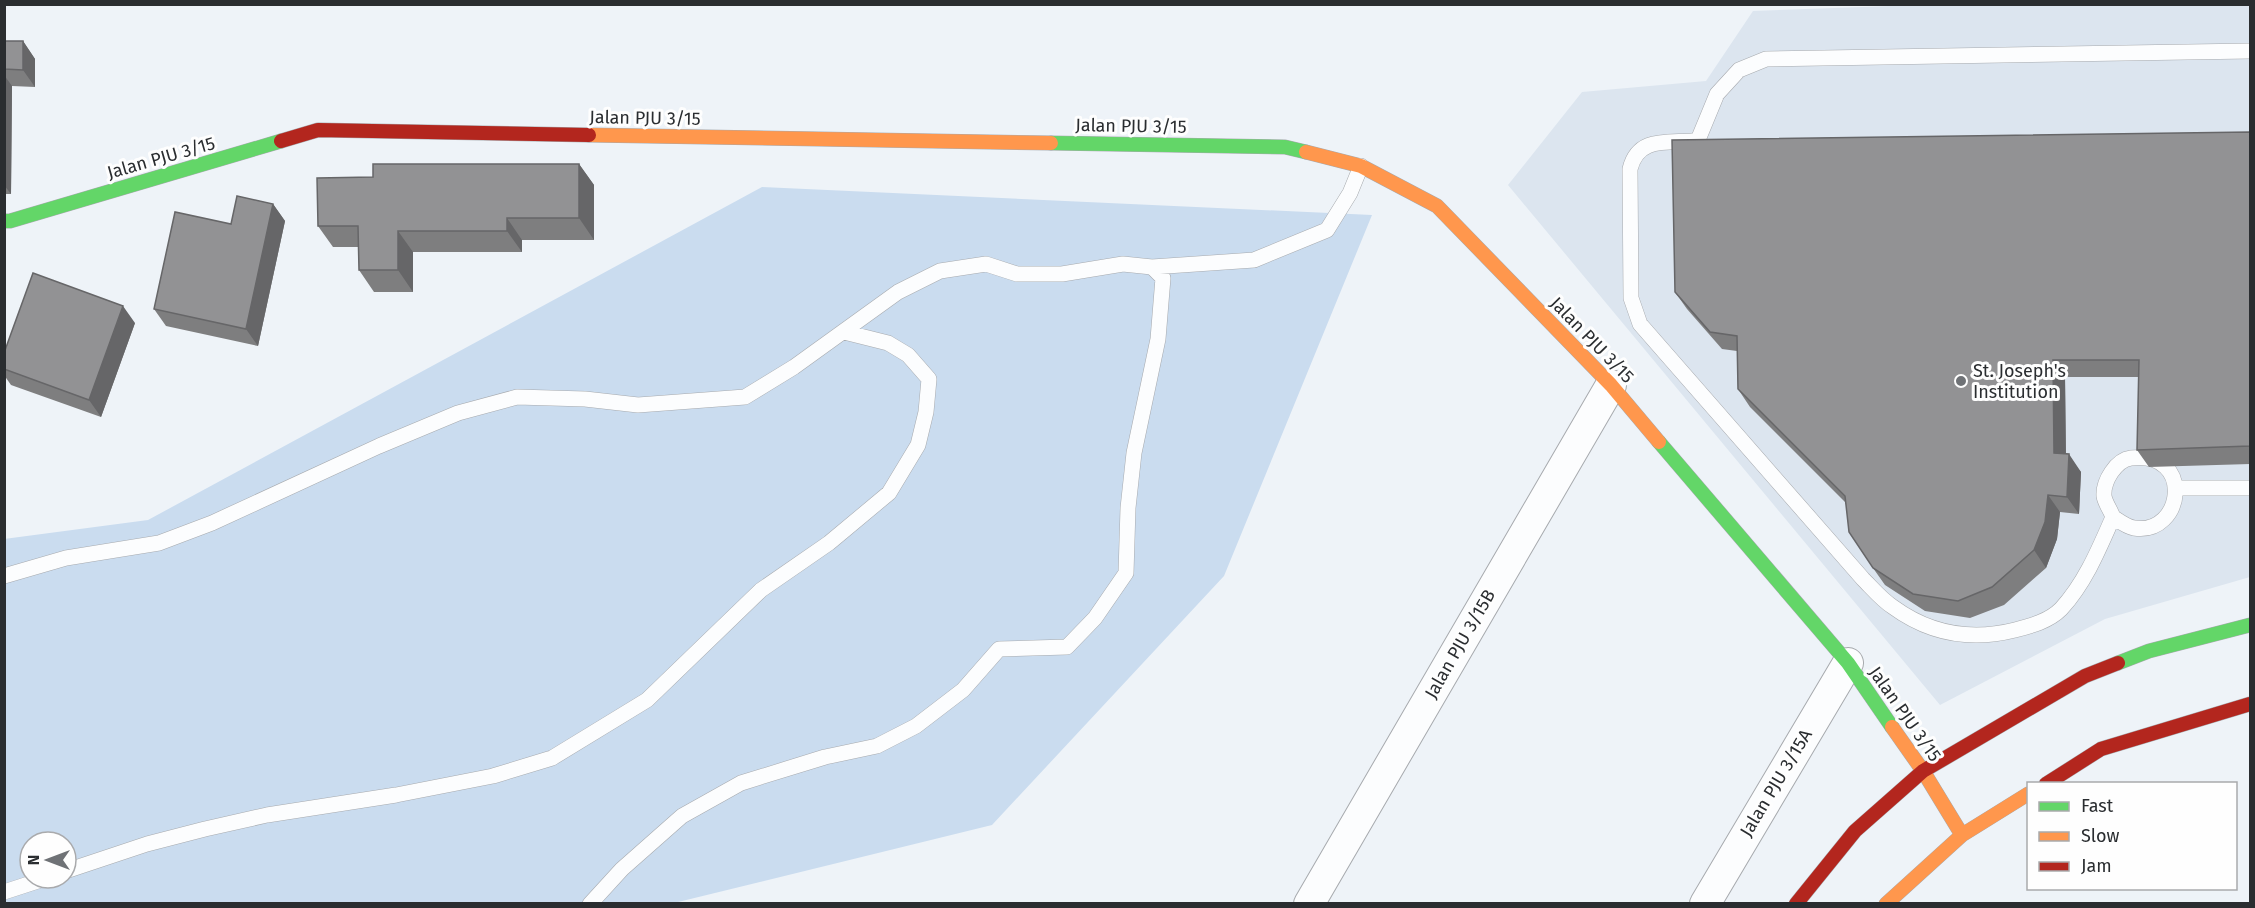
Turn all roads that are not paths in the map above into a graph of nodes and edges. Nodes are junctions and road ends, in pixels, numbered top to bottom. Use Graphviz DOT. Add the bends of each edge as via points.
graph roads {
  1 [pos="2250,51"];
  2 [pos="1361,166"];
  3 [pos="4,221"];
  4 [pos="1152,267"];
  5 [pos="844,332"];
  6 [pos="1611,384"];
  7 [pos="2177,488"];
  8 [pos="2250,488"];
  9 [pos="2114,517"];
  10 [pos="4,576"];
  11 [pos="2250,625"];
  12 [pos="1848,663"];
  13 [pos="2250,704"];
  14 [pos="1923,771"];
  15 [pos="2048,782"];
  16 [pos="2027,795"];
  17 [pos="1962,835"];
  18 [pos="78,867"];
  19 [pos="590,903"];
  20 [pos="1309,903"];
  21 [pos="1705,903"];
  22 [pos="1796,903"];
  23 [pos="1886,903"];
  1 -- 9 [label="lane" via="1766,59 1739,70 1717,94 1704,140 1648,144 1634,156 1630,170 1631,298 1640,324 1863,579 1892,607 1928,627 1965,636 2003,633 2038,624 2060,610 2089,570"];
  2 -- 3 [label="street, Jalan PJU 3/15" via="1285,147 318,130"];
  2 -- 4 [label="lane" via="1327,230 1254,260"];
  2 -- 6 [label="street, Jalan PJU 3/15" via="1437,206"];
  4 -- 5 [label="lane" via="1123,264 1062,274 1017,274 986,264 939,271 898,292"];
  4 -- 19 [label="lane" via="1163,278 1158,339 1134,453 1126,573 1095,618 1067,647 999,649 963,690 916,726 877,746 825,757 741,783 682,816"];
  5 -- 10 [label="lane" via="745,397 638,405 517,397 458,413 159,543 66,558"];
  5 -- 18 [label="lane" via="888,343 908,355 928,379 918,445 889,493 829,543 761,590 646,700 552,758 493,776 267,815 147,844"];
  6 -- 12 [label="street, Jalan PJU 3/15"];
  6 -- 20 [label="street, Jalan PJU 3/15B"];
  7 -- 8 [label="lane"];
  7 -- 9 [label="lane" via="2172,510 2156,526 2133,528"];
  7 -- 9 [label="lane" via="2167,467 2148,456 2126,459 2109,474 2104,496"];
  11 -- 14 [label="street" via="2149,651 2085,676"];
  12 -- 14 [label="street, Jalan PJU 3/15"];
  12 -- 21 [label="street, Jalan PJU 3/15A"];
  13 -- 15 [label="street" via="2102,749"];
  14 -- 17 [label="street, Jalan PJU 3/15"];
  14 -- 22 [label="street" via="1855,831"];
  16 -- 17 [label="street"];
  17 -- 23 [label="street"];
}
